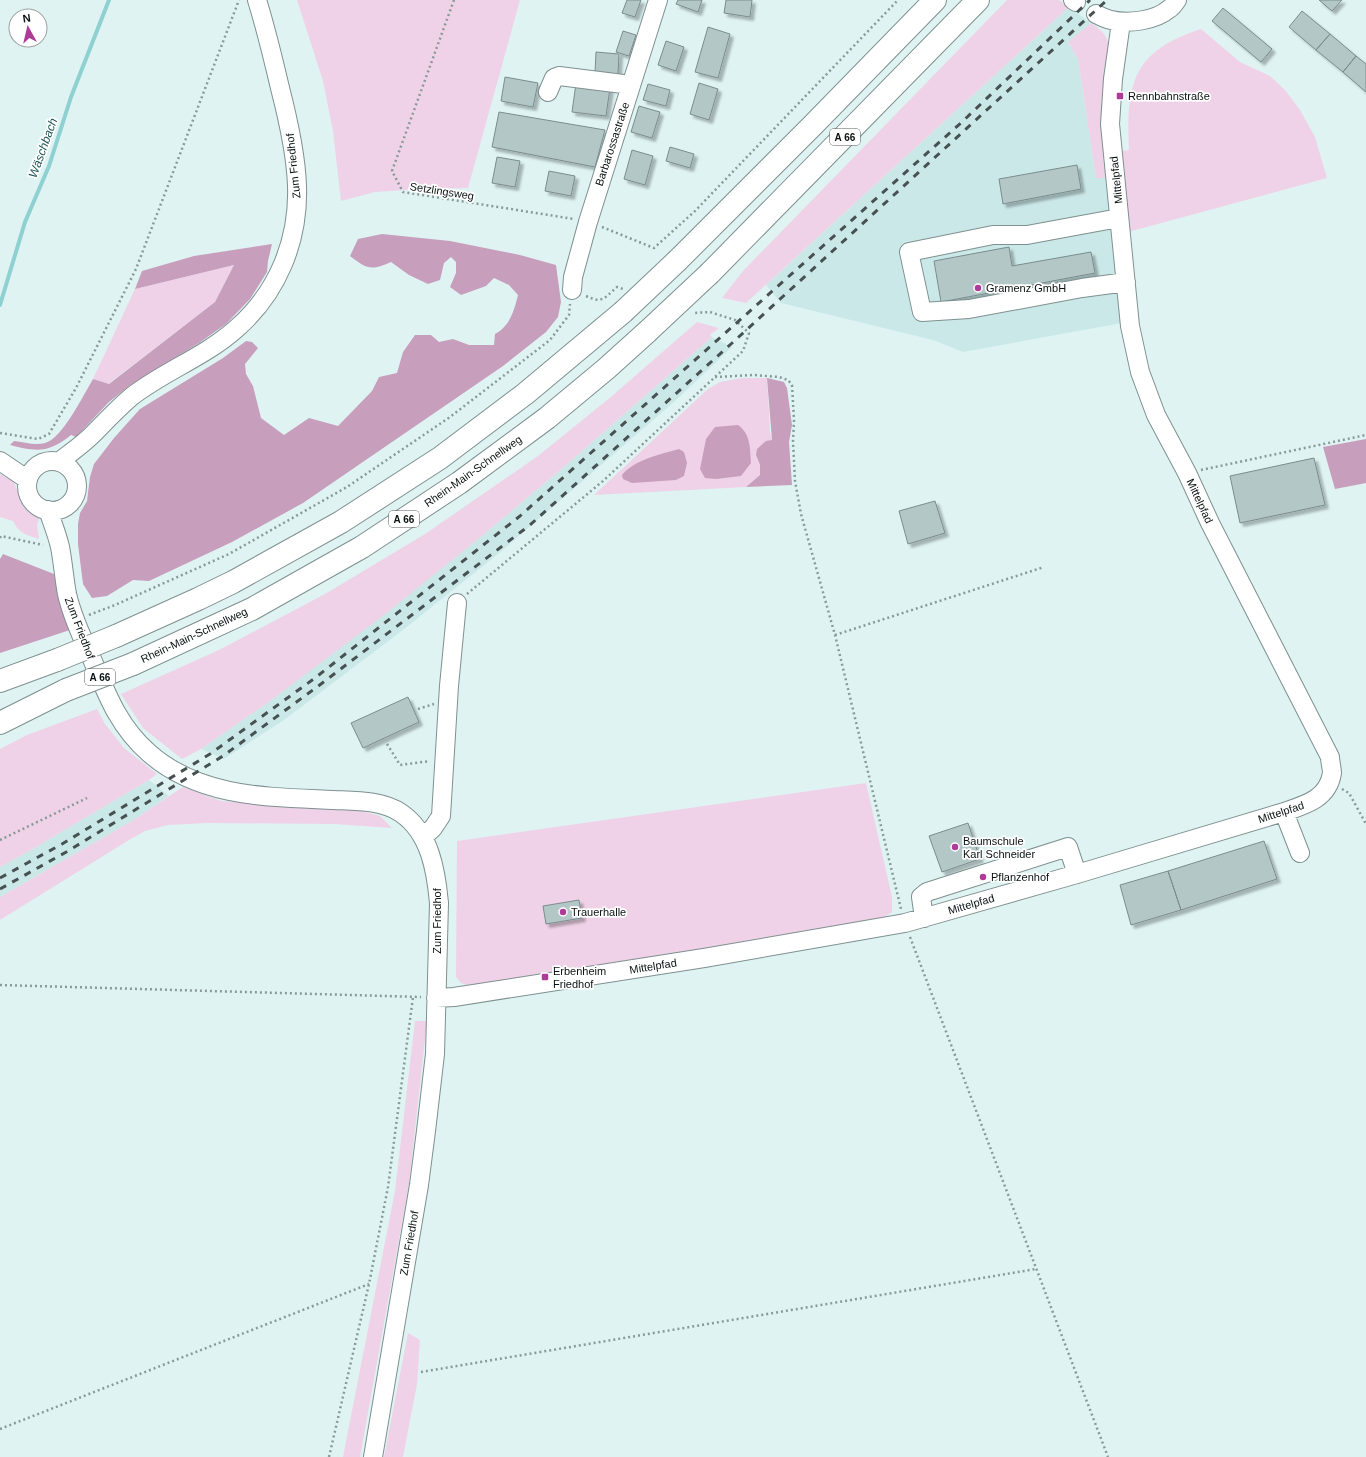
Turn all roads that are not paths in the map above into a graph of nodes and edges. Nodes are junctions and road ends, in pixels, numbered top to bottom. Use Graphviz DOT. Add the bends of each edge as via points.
graph roads {
  1 [pos="257,0"];
  2 [pos="658,0"];
  3 [pos="935,0"];
  4 [pos="978,0"];
  5 [pos="1177,0"];
  6 [pos="1096,14"];
  7 [pos="1121,22"];
  8 [pos="631,86"];
  9 [pos="548,92"];
  10 [pos="1119,218"];
  11 [pos="1126,282"];
  12 [pos="573,284"];
  13 [pos="2,462"];
  14 [pos="66,467"];
  15 [pos="31,475"];
  16 [pos="56,509"];
  17 [pos="457,602"];
  18 [pos="0,681"];
  19 [pos="66,690"];
  20 [pos="0,713"];
  21 [pos="0,723"];
  22 [pos="1284,812"];
  23 [pos="423,836"];
  24 [pos="1300,853"];
  25 [pos="1077,874"];
  26 [pos="924,918"];
  27 [pos="436,998"];
  28 [pos="373,1457"];
  1 -- 14 [label="street, Zum Friedhof" via="265,24 293,149 297,184 296,221 287,254 278,276 251,315 206,351 131,397 91,436"];
  2 -- 8 [label="street, Barbarossastraße"];
  3 -- 18 [label="highway, A 66, bridge" via="624,312 525,394 440,458 340,522 233,582 116,636"];
  4 -- 19 [label="highway, Rhein-Main-Schnellweg / A 66, bridge" via="710,273 606,369 547,418 460,483 362,547 252,608 133,664"];
  5 -- 7 [label="street" via="1169,10 1159,15"];
  6 -- 7 [label="street"];
  7 -- 10 [label="street, Mittelpfad" via="1110,124"];
  8 -- 9 [label="street" via="559,76 554,78"];
  8 -- 12 [label="street, Barbarossastraße" via="588,222"];
  10 -- 11 [label="street, Mittelpfad"];
  10 -- 11 [label="street" via="1027,235 993,235 909,252 922,312 970,309"];
  11 -- 22 [label="street, Mittelpfad" via="1130,326 1140,372 1156,415 1330,757 1332,772 1320,797 1311,803"];
  13 -- 15 [label="street"];
  14 -- 15 [label="street" via="45,462"];
  14 -- 16 [label="street" via="77,483 75,495 68,505"];
  15 -- 16 [label="street" via="28,492 33,502 38,506"];
  16 -- 23 [label="street, Zum Friedhof" via="70,606 112,706 127,730 154,758 191,780 229,792 380,804 400,812"];
  17 -- 23 [label="street" via="441,816 433,828"];
  19 -- 20 [label="highway, A 66"];
  19 -- 21 [label="highway"];
  22 -- 24 [label="street"];
  22 -- 25 [label="street, Mittelpfad"];
  23 -- 27 [label="street, Zum Friedhof" via="437,880"];
  25 -- 26 [label="street, Mittelpfad"];
  25 -- 26 [label="street" via="1068,847 927,892 921,897"];
  26 -- 27 [label="street, Mittelpfad" via="704,958"];
  27 -- 28 [label="street, Zum Friedhof" via="435,1054 419,1184"];
}
